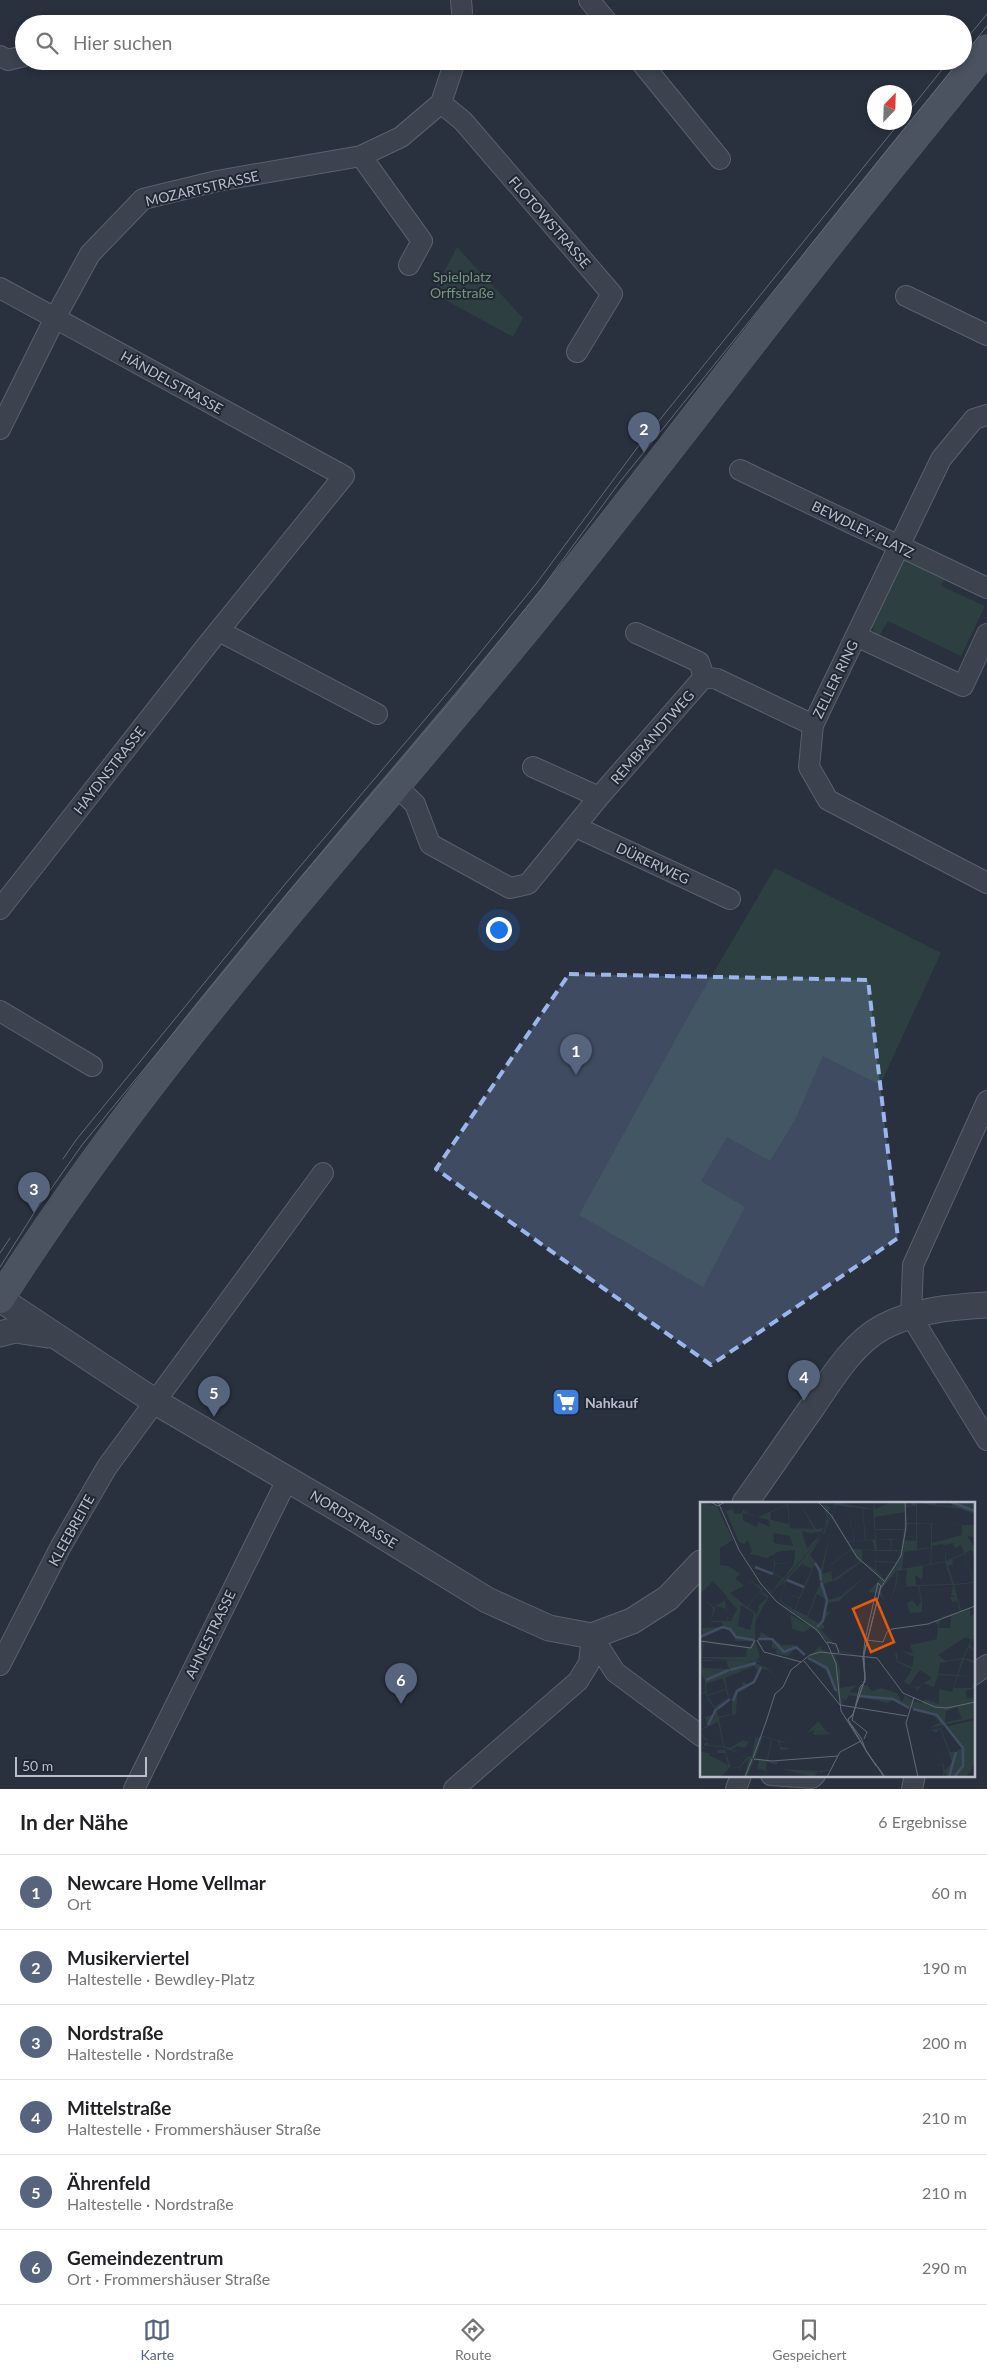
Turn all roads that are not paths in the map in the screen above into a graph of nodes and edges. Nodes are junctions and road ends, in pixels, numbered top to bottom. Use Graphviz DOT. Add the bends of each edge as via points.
graph roads {
  1 [pos="461,0"];
  2 [pos="589,0"];
  3 [pos="462,15"];
  4 [pos="602,15"];
  5 [pos="987,49"];
  6 [pos="0,56"];
  7 [pos="15,58"];
  8 [pos="972,68"];
  9 [pos="452,70"];
  10 [pos="647,70"];
  11 [pos="970,70"];
  12 [pos="441,103"];
  13 [pos="361,156"];
  14 [pos="720,159"];
  15 [pos="409,265"];
  16 [pos="0,288"];
  17 [pos="906,296"];
  18 [pos="55,318"];
  19 [pos="987,334"];
  20 [pos="577,352"];
  21 [pos="987,415"];
  22 [pos="0,429"];
  23 [pos="740,470"];
  24 [pos="344,476"];
  25 [pos="899,547"];
  26 [pos="987,588"];
  27 [pos="219,631"];
  28 [pos="636,633"];
  29 [pos="987,634"];
  30 [pos="856,636"];
  31 [pos="704,677"];
  32 [pos="377,714"];
  33 [pos="813,724"];
  34 [pos="533,768"];
  35 [pos="396,786"];
  36 [pos="599,798"];
  37 [pos="576,827"];
  38 [pos="987,883"];
  39 [pos="730,899"];
  40 [pos="0,909"];
  41 [pos="0,1011"];
  42 [pos="92,1066"];
  43 [pos="987,1101"];
  44 [pos="322,1173"];
  45 [pos="0,1299"];
  46 [pos="987,1305"];
  47 [pos="916,1324"];
  48 [pos="0,1334"];
  49 [pos="56,1337"];
  50 [pos="154,1401"];
  51 [pos="987,1440"];
  52 [pos="286,1480"];
  53 [pos="746,1502"];
  54 [pos="700,1564"];
  55 [pos="592,1636"];
  56 [pos="0,1665"];
  57 [pos="987,1665"];
  58 [pos="974,1674"];
  59 [pos="700,1735"];
  60 [pos="741,1776"];
  61 [pos="785,1776"];
  62 [pos="814,1776"];
  63 [pos="915,1776"];
  64 [pos="134,1789"];
  65 [pos="454,1789"];
  66 [pos="736,1789"];
  67 [pos="912,1789"];
  1 -- 3 [label="street"];
  2 -- 4 [label="street"];
  5 -- 8 [label="main road"];
  6 -- 7 [label="street" via="8,60"];
  9 -- 12 [label="street"];
  10 -- 14 [label="street"];
  11 -- 35 [label="main road" via="835,237 619,515"];
  12 -- 13 [label="street, MOZARTSTRASSE" via="401,138"];
  12 -- 20 [label="street, FLOTOWSTRASSE" via="463,120 612,294"];
  13 -- 15 [label="street" via="422,241"];
  13 -- 18 [label="street, MOZARTSTRASSE" via="217,181 143,199 90,254"];
  16 -- 18 [label="street, HÄNDELSTRASSE"];
  17 -- 19 [label="street"];
  18 -- 22 [label="street, MOZARTSTRASSE"];
  18 -- 24 [label="street, HÄNDELSTRASSE"];
  21 -- 25 [label="street, ZELLER RING" via="974,419 941,459"];
  23 -- 25 [label="street, BEWDLEY-PLATZ"];
  24 -- 27 [label="street, HAYDNSTRASSE"];
  25 -- 26 [label="street, BEWDLEY-PLATZ"];
  25 -- 30 [label="street, ZELLER RING"];
  27 -- 32 [label="street"];
  27 -- 40 [label="street, HAYDNSTRASSE"];
  28 -- 31 [label="street, REMBRANDTWEG" via="699,662"];
  29 -- 30 [label="street" via="963,686"];
  30 -- 33 [label="street, ZELLER RING"];
  31 -- 33 [label="street, REMBRANDTWEG" via="717,679"];
  31 -- 36 [label="street, REMBRANDTWEG"];
  33 -- 38 [label="street, ZELLER RING" via="809,767 828,800"];
  34 -- 36 [label="street"];
  35 -- 37 [label="street, REMBRANDTWEG" via="415,804 430,844 510,888 528,884"];
  35 -- 45 [label="main road" via="287,915 140,1099 77,1184"];
  36 -- 37 [label="street, REMBRANDTWEG"];
  37 -- 39 [label="street, DÜRERWEG"];
  41 -- 42 [label="street"];
  43 -- 47 [label="street" via="913,1265"];
  44 -- 50 [label="street, KLEEBREITE"];
  45 -- 49 [label="street, NORDSTRASSE"];
  46 -- 47 [label="street" via="938,1309"];
  47 -- 51 [label="street"];
  47 -- 53 [label="street" via="882,1327 859,1346 837,1371"];
  48 -- 49 [label="street" via="15,1330"];
  49 -- 50 [label="street, NORDSTRASSE"];
  50 -- 52 [label="street, NORDSTRASSE"];
  50 -- 56 [label="street, KLEEBREITE" via="106,1467"];
  52 -- 55 [label="street, NORDSTRASSE" via="487,1600 550,1628"];
  52 -- 64 [label="street, AHNESTRASSE"];
  54 -- 55 [label="street" via="668,1598 632,1621"];
  55 -- 59 [label="street" via="616,1672"];
  55 -- 65 [label="street" via="589,1663 578,1681"];
  57 -- 58 [label="street"];
  60 -- 66 [label="street"];
  61 -- 62 [label="street"];
  63 -- 67 [label="street"];
}
